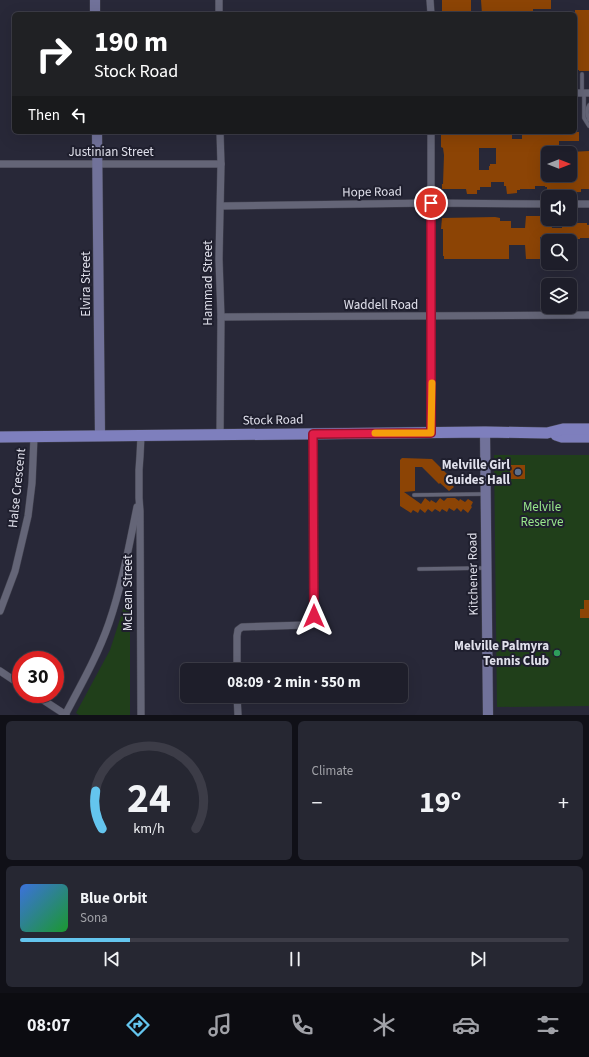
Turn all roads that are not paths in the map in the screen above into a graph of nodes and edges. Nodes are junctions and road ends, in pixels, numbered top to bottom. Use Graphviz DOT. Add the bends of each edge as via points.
graph roads {
  1 [pos="95,0"];
  2 [pos="219,0"];
  3 [pos="430,0"];
  4 [pos="95,12"];
  5 [pos="219,12"];
  6 [pos="430,12"];
  7 [pos="582,74"];
  8 [pos="582,93"];
  9 [pos="589,105"];
  10 [pos="589,120"];
  11 [pos="589,126"];
  12 [pos="98,134"];
  13 [pos="220,134"];
  14 [pos="431,134"];
  15 [pos="0,164"];
  16 [pos="98,164"];
  17 [pos="221,164"];
  18 [pos="431,203"];
  19 [pos="541,204"];
  20 [pos="577,204"];
  21 [pos="589,204"];
  22 [pos="221,206"];
  23 [pos="589,315"];
  24 [pos="432,316"];
  25 [pos="221,317"];
  26 [pos="589,429"];
  27 [pos="485,432"];
  28 [pos="431,433"];
  29 [pos="547,433"];
  30 [pos="313,434"];
  31 [pos="220,435"];
  32 [pos="100,436"];
  33 [pos="138,436"];
  34 [pos="0,437"];
  35 [pos="34,437"];
  36 [pos="589,437"];
  37 [pos="485,494"];
  38 [pos="414,495"];
  39 [pos="139,498"];
  40 [pos="486,568"];
  41 [pos="420,569"];
  42 [pos="0,611"];
  43 [pos="237,663"];
  44 [pos="0,672"];
  45 [pos="12,679"];
  46 [pos="48,703"];
  47 [pos="237,703"];
  48 [pos="66,715"];
  49 [pos="141,715"];
  50 [pos="238,715"];
  51 [pos="488,715"];
  1 -- 4 [label="street"];
  2 -- 5 [label="street"];
  3 -- 6 [label="street"];
  7 -- 8 [label="lane"];
  8 -- 11 [label="lane" via="584,118"];
  9 -- 10 [label="lane"];
  12 -- 16 [label="street, Elvira Street"];
  13 -- 17 [label="street, Hammad Street"];
  14 -- 18 [label="street"];
  15 -- 16 [label="street, Justinian Street"];
  16 -- 17 [label="street, Justinian Street"];
  16 -- 32 [label="street, Elvira Street"];
  17 -- 22 [label="street, Hammad Street"];
  18 -- 19 [label="street, Hope Road"];
  18 -- 22 [label="street, Hope Road"];
  18 -- 24 [label="street"];
  20 -- 21 [label="street"];
  22 -- 25 [label="street, Hammad Street"];
  23 -- 24 [label="street, Waddell Road"];
  24 -- 25 [label="street, Waddell Road"];
  24 -- 28 [label="street"];
  25 -- 31 [label="street, Hammad Street"];
  26 -- 29 [label="main road, Stock Road"];
  27 -- 28 [label="main road, Stock Road"];
  27 -- 29 [label="main road, Stock Road"];
  27 -- 37 [label="street, Kitchener Road"];
  28 -- 30 [label="main road, Stock Road"];
  29 -- 36 [label="main road, Stock Road" via="562,437"];
  30 -- 31 [label="main road, Stock Road"];
  30 -- 43 [label="street" via="313,620 306,625 242,627 238,630 237,636"];
  31 -- 33 [label="main road, Stock Road"];
  32 -- 33 [label="main road, Stock Road"];
  32 -- 35 [label="main road, Stock Road"];
  33 -- 39 [label="street, McLean Street"];
  34 -- 35 [label="main road, Stock Road"];
  35 -- 42 [label="street, Halse Crescent" via="28,516 15,571"];
  37 -- 38 [label="lane"];
  37 -- 40 [label="street, Kitchener Road"];
  39 -- 48 [label="street" via="109,624"];
  39 -- 49 [label="street, McLean Street"];
  40 -- 41 [label="lane"];
  40 -- 51 [label="street, Kitchener Road"];
  44 -- 45 [label="street"];
  46 -- 48 [label="street"];
  47 -- 50 [label="street"];
}
